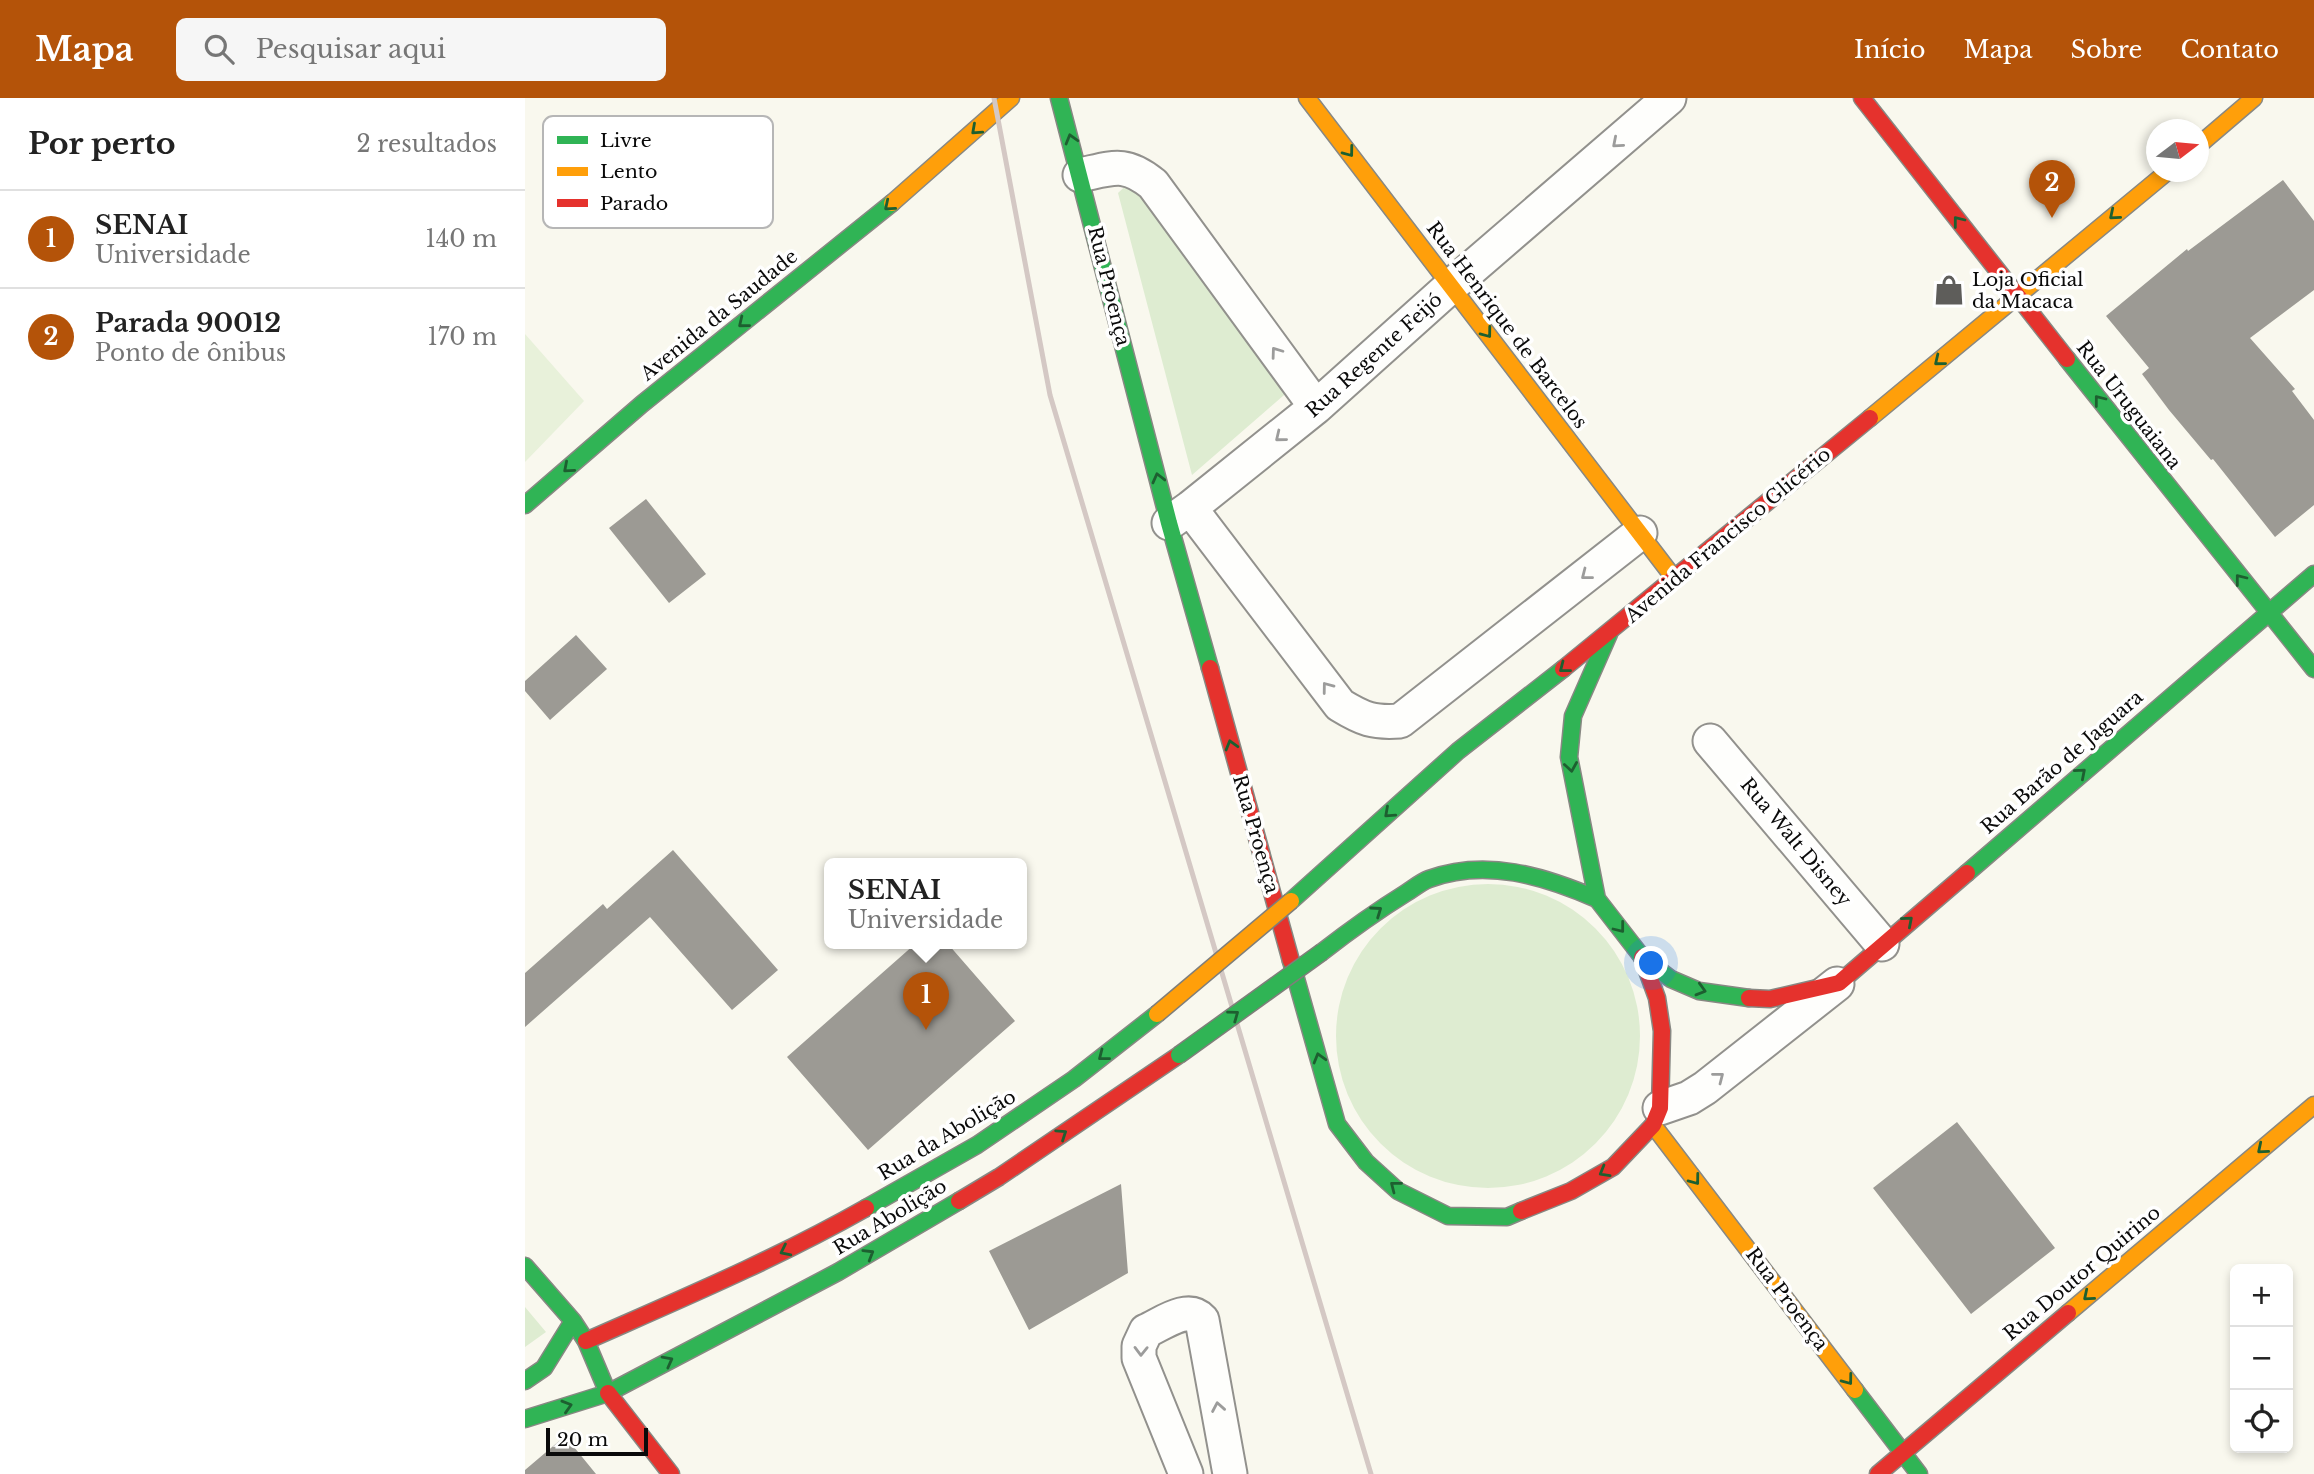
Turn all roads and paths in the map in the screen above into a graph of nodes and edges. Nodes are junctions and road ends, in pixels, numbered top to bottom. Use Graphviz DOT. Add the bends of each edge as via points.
graph roads {
  1 [pos="1011,98"];
  2 [pos="1059,98"];
  3 [pos="1307,98"];
  4 [pos="1669,98"];
  5 [pos="1862,98"];
  6 [pos="2254,98"];
  7 [pos="2209,136"];
  8 [pos="1080,175"];
  9 [pos="2155,182"];
  10 [pos="1451,286"];
  11 [pos="2017,297"];
  12 [pos="1316,407"];
  13 [pos="525,505"];
  14 [pos="1180,516"];
  15 [pos="1640,533"];
  16 [pos="2314,574"];
  17 [pos="1674,578"];
  18 [pos="2267,614"];
  19 [pos="1609,634"];
  20 [pos="2314,669"];
  21 [pos="1710,741"];
  22 [pos="1597,900"];
  23 [pos="1291,901"];
  24 [pos="1882,944"];
  25 [pos="1642,957"];
  26 [pos="1839,983"];
  27 [pos="2314,1105"];
  28 [pos="1656,1117"];
  29 [pos="525,1266"];
  30 [pos="573,1321"];
  31 [pos="586,1341"];
  32 [pos="525,1381"];
  33 [pos="608,1393"];
  34 [pos="525,1419"];
  35 [pos="1903,1452"];
  36 [pos="671,1474"];
  37 [pos="1186,1474"];
  38 [pos="1230,1474"];
  39 [pos="1878,1474"];
  40 [pos="1919,1474"];
  1 -- 13 [label="main road, Avenida da Saudade, one-way"];
  8 -- 2 [label="main road, Rua Proença, one-way"];
  3 -- 10 [label="main road, Rua Henrique de Barcelos, one-way"];
  4 -- 10 [label="street, Rua Regente Feijó, one-way"];
  11 -- 5 [label="main road, Rua Uruguaiana, one-way"];
  6 -- 7 [label="main road"];
  12 -- 8 [label="street, one-way" via="1153,184 1132,169 1116,167"];
  14 -- 8 [label="main road, Rua Proença, one-way"];
  9 -- 11 [label="main road, Avenida Francisco Glicério, one-way"];
  10 -- 12 [label="street, Rua Regente Feijó"];
  10 -- 15 [label="main road, Rua Henrique de Barcelos, one-way"];
  11 -- 17 [label="main road, Avenida Francisco Glicério, one-way"];
  18 -- 11 [label="main road, Rua Uruguaiana, one-way"];
  12 -- 14 [label="street, Rua Regente Feijó, one-way"];
  15 -- 14 [label="street, Rua Proença, one-way" via="1400,721 1381,723 1362,719 1340,705"];
  28 -- 14 [label="main road, Rua Proença, one-way" via="1613,1167 1571,1191 1507,1217 1448,1216 1398,1191 1366,1162 1338,1124"];
  15 -- 17 [label="main road, Rua Henrique de Barcelos"];
  16 -- 18 [label="main road, Rua Barão de Jaguara"];
  17 -- 19 [label="main road, Avenida Francisco Glicério"];
  18 -- 20 [label="main road, Rua Uruguaiana"];
  24 -- 18 [label="main road, Rua Barão de Jaguara, one-way"];
  19 -- 22 [label="main road, one-way" via="1573,716 1569,757"];
  19 -- 23 [label="main road, Avenida Francisco Glicério, one-way" via="1458,751"];
  21 -- 24 [label="street, Rua Walt Disney"];
  22 -- 25 [label="main road, one-way"];
  33 -- 22 [label="main road, Rua Abolição, one-way, bridge" via="838,1272 976,1191 1179,1055 1381,908 1428,880 1463,871 1503,870 1564,884"];
  23 -- 31 [label="main road, Rua da Abolição, one-way, bridge" via="1074,1079 977,1145 816,1236"];
  24 -- 26 [label="main road, Rua Barão de Jaguara"];
  25 -- 26 [label="main road, one-way" via="1671,979 1731,997 1770,999"];
  25 -- 28 [label="main road" via="1657,998 1662,1031"];
  28 -- 26 [label="street, one-way" via="1705,1088"];
  27 -- 35 [label="main road, Rua Doutor Quirino, one-way"];
  28 -- 35 [label="main road, Rua Proença, one-way"];
  29 -- 30 [label="main road"];
  30 -- 31 [label="main road"];
  30 -- 32 [label="main road" via="544,1368"];
  31 -- 33 [label="main road"];
  34 -- 33 [label="main road, one-way"];
  33 -- 36 [label="main road"];
  35 -- 39 [label="main road, Rua Doutor Quirino"];
  35 -- 40 [label="main road, Rua Proença"];
  38 -- 37 [label="street, one-way" via="1202,1320 1188,1312 1146,1331 1139,1346 1139,1358"];
}
